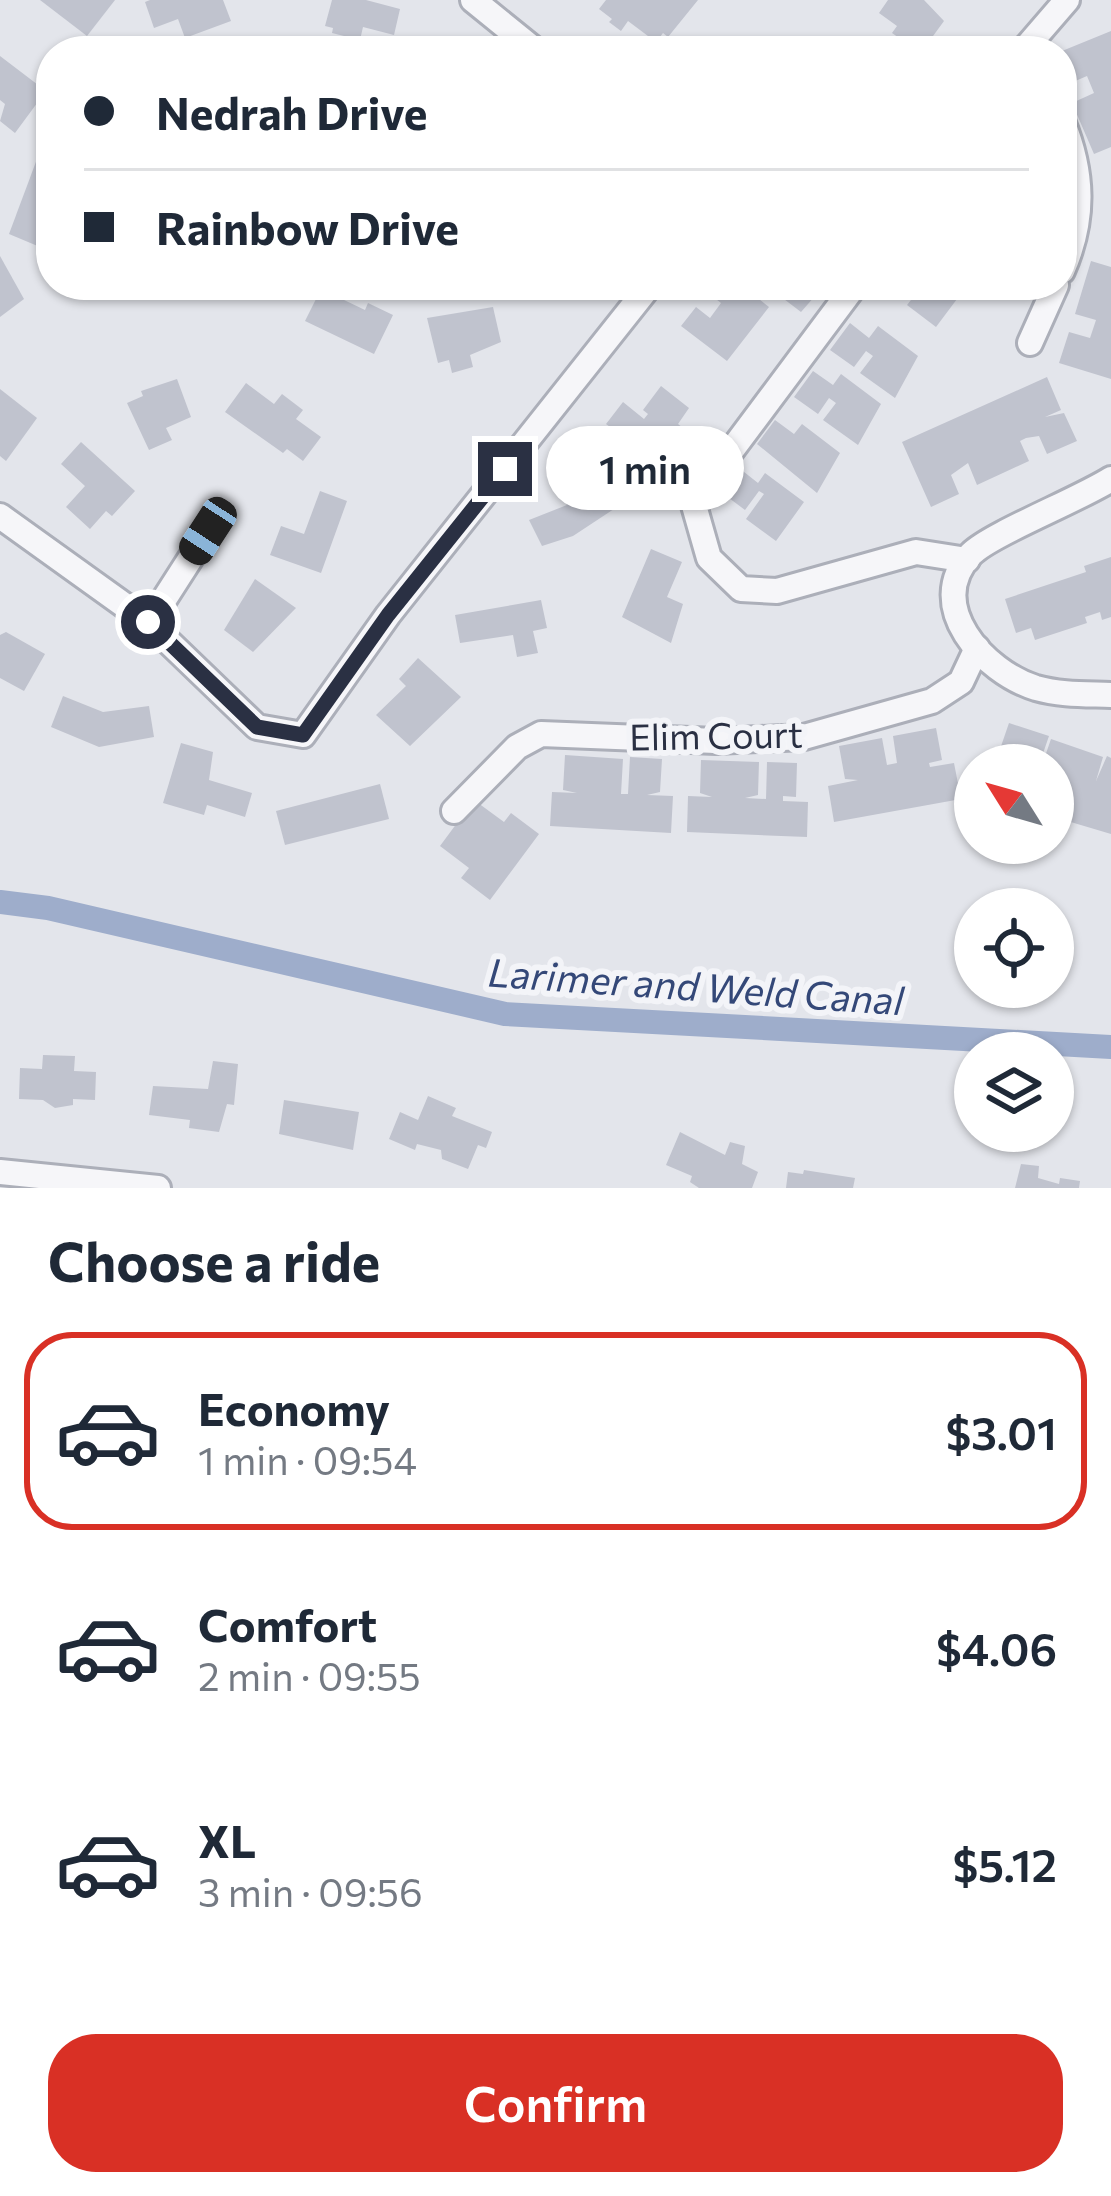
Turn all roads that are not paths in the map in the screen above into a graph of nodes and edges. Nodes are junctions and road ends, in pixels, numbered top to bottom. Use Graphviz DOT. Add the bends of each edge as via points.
graph roads {
  1 [pos="473,0"];
  2 [pos="1066,0"];
  3 [pos="517,36"];
  4 [pos="1037,36"];
  5 [pos="1077,173"];
  6 [pos="1077,210"];
  7 [pos="638,300"];
  8 [pos="844,300"];
  9 [pos="1049,300"];
  10 [pos="1030,343"];
  11 [pos="1111,478"];
  12 [pos="0,516"];
  13 [pos="208,531"];
  14 [pos="968,560"];
  15 [pos="148,622"];
  16 [pos="977,648"];
  17 [pos="1111,695"];
  18 [pos="454,811"];
  19 [pos="0,1172"];
  20 [pos="158,1188"];
  1 -- 3 [label="street"];
  2 -- 4 [label="street"];
  5 -- 6 [label="street"];
  7 -- 15 [label="street" via="303,735 257,727"];
  8 -- 14 [label="street" via="693,502 709,558 741,590 777,591 916,551"];
  9 -- 10 [label="street"];
  11 -- 14 [label="street"];
  12 -- 15 [label="street"];
  13 -- 15 [label="street"];
  14 -- 16 [label="street" via="953,581 952,604"];
  16 -- 17 [label="street" via="1031,686"];
  16 -- 18 [label="street, Elim Court" via="961,682 932,701 804,737 541,734 517,747"];
  19 -- 20 [label="street"];
}
